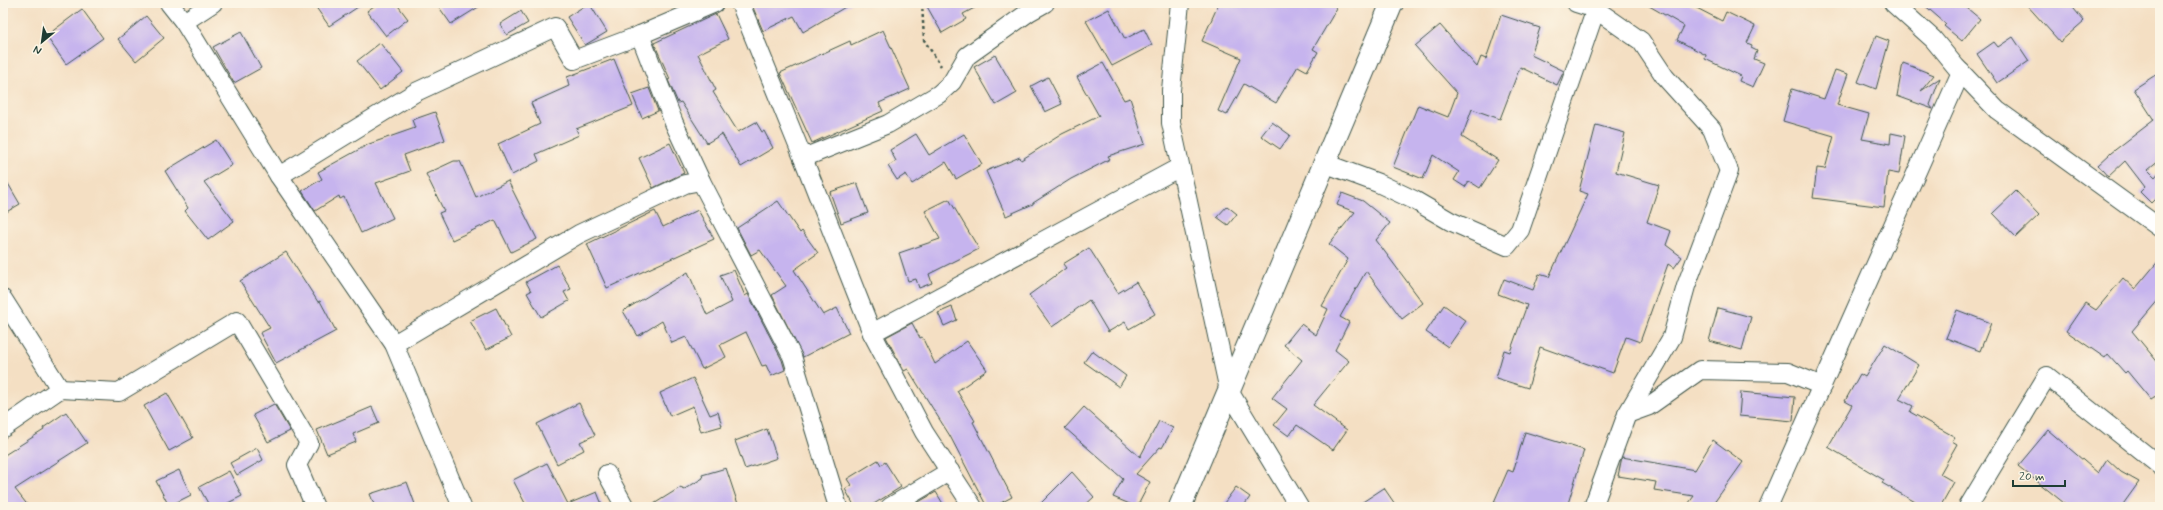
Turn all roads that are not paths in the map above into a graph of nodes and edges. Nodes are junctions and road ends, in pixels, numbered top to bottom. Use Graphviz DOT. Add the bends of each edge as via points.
graph roads {
  1 [pos="169,3"];
  2 [pos="213,3"];
  3 [pos="715,3"];
  4 [pos="740,3"];
  5 [pos="1046,3"];
  6 [pos="1180,3"];
  7 [pos="1392,3"];
  8 [pos="1576,3"];
  9 [pos="1893,3"];
  10 [pos="1596,6"];
  11 [pos="184,22"];
  12 [pos="640,35"];
  13 [pos="1961,72"];
  14 [pos="803,158"];
  15 [pos="1324,164"];
  16 [pos="1180,167"];
  17 [pos="279,176"];
  18 [pos="701,181"];
  19 [pos="2160,228"];
  20 [pos="3,298"];
  21 [pos="872,333"];
  22 [pos="394,344"];
  23 [pos="1822,386"];
  24 [pos="60,389"];
  25 [pos="1229,391"];
  26 [pos="1627,414"];
  27 [pos="3,428"];
  28 [pos="2160,466"];
  29 [pos="950,471"];
  30 [pos="607,474"];
  31 [pos="315,507"];
  32 [pos="462,507"];
  33 [pos="625,507"];
  34 [pos="838,507"];
  35 [pos="890,507"];
  36 [pos="973,507"];
  37 [pos="1180,507"];
  38 [pos="1300,507"];
  39 [pos="1593,507"];
  40 [pos="1768,507"];
  41 [pos="1968,507"];
  1 -- 11 [label="street"];
  2 -- 11 [label="street"];
  3 -- 12 [label="street"];
  4 -- 14 [label="street"];
  5 -- 14 [label="street" via="967,56 952,82 940,94 888,124"];
  6 -- 16 [label="street" via="1171,90 1171,123"];
  7 -- 15 [label="street"];
  8 -- 10 [label="street"];
  9 -- 13 [label="street" via="1933,39"];
  10 -- 15 [label="street" via="1520,230 1506,246 1450,221 1378,183"];
  10 -- 26 [label="street" via="1640,41 1665,77 1712,129 1729,171 1686,286 1672,337"];
  11 -- 17 [label="street"];
  12 -- 17 [label="street" via="574,60 555,27 416,92"];
  12 -- 18 [label="street" via="674,123"];
  13 -- 19 [label="street" via="1997,110"];
  13 -- 23 [label="street"];
  14 -- 21 [label="street"];
  15 -- 25 [label="street"];
  16 -- 21 [label="street"];
  16 -- 25 [label="street"];
  17 -- 22 [label="street"];
  18 -- 22 [label="street" via="685,184 579,234"];
  18 -- 34 [label="street" via="792,356"];
  20 -- 24 [label="street"];
  21 -- 29 [label="street" via="924,432"];
  22 -- 32 [label="street"];
  23 -- 26 [label="street" via="1788,372 1700,370 1649,406"];
  23 -- 40 [label="street"];
  24 -- 27 [label="street"];
  24 -- 31 [label="street" via="119,392 237,321 309,443 297,465"];
  25 -- 37 [label="street"];
  25 -- 38 [label="street"];
  26 -- 39 [label="street"];
  28 -- 41 [label="street" via="2047,376"];
  29 -- 35 [label="street"];
  29 -- 36 [label="street"];
  30 -- 33 [label="street"];
}
